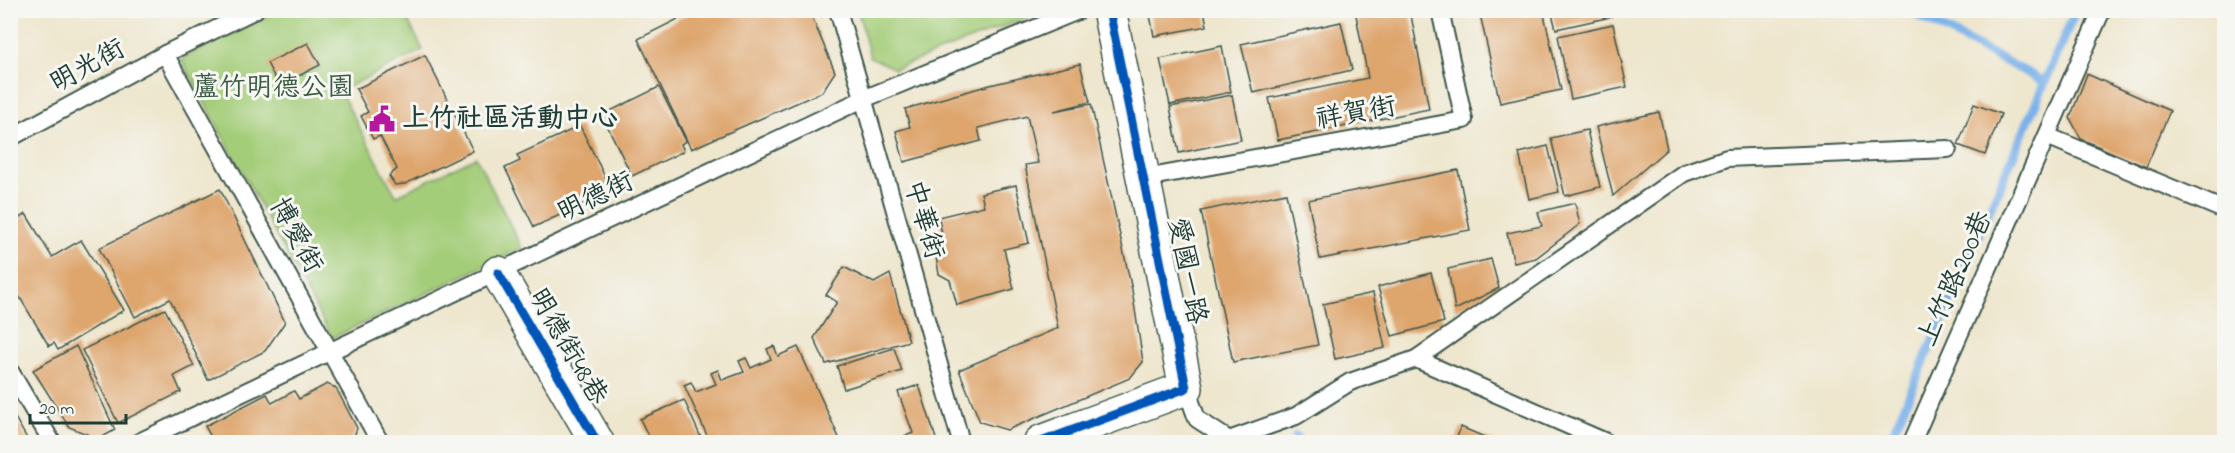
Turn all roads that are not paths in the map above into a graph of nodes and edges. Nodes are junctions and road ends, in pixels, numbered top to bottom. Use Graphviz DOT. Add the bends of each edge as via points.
graph roads {
  1 [pos="255,10"];
  2 [pos="838,10"];
  3 [pos="1080,10"];
  4 [pos="1109,10"];
  5 [pos="1440,10"];
  6 [pos="2102,10"];
  7 [pos="165,54"];
  8 [pos="861,100"];
  9 [pos="2047,136"];
  10 [pos="10,138"];
  11 [pos="1948,149"];
  12 [pos="1145,178"];
  13 [pos="2224,210"];
  14 [pos="498,273"];
  15 [pos="330,352"];
  16 [pos="1416,359"];
  17 [pos="10,371"];
  18 [pos="1186,388"];
  19 [pos="52,442"];
  20 [pos="139,442"];
  21 [pos="380,442"];
  22 [pos="597,442"];
  23 [pos="961,442"];
  24 [pos="1041,442"];
  25 [pos="1606,442"];
  26 [pos="1912,442"];
  1 -- 7 [label="lane, 明光街"];
  2 -- 8 [label="lane, 中華街"];
  3 -- 8 [label="lane, 明德街"];
  4 -- 12 [label="street, 愛國一路"];
  5 -- 12 [label="lane, 祥賀街" via="1464,120"];
  6 -- 9 [label="lane, 上竹路200巷"];
  7 -- 10 [label="lane, 明光街"];
  7 -- 15 [label="lane, 博愛街"];
  8 -- 14 [label="lane, 明德街"];
  8 -- 23 [label="lane, 中華街"];
  9 -- 13 [label="lane"];
  9 -- 26 [label="lane, 上竹路200巷"];
  11 -- 16 [label="lane" via="1727,158 1684,173"];
  12 -- 18 [label="street, 愛國一路"];
  14 -- 15 [label="lane, 明德街"];
  14 -- 22 [label="street, 明德街48巷"];
  15 -- 20 [label="lane, 明德街"];
  15 -- 21 [label="lane, 博愛街"];
  16 -- 18 [label="lane" via="1350,382 1296,416 1229,440 1197,418"];
  16 -- 25 [label="lane"];
  17 -- 19 [label="lane"];
  18 -- 24 [label="street"];
}
